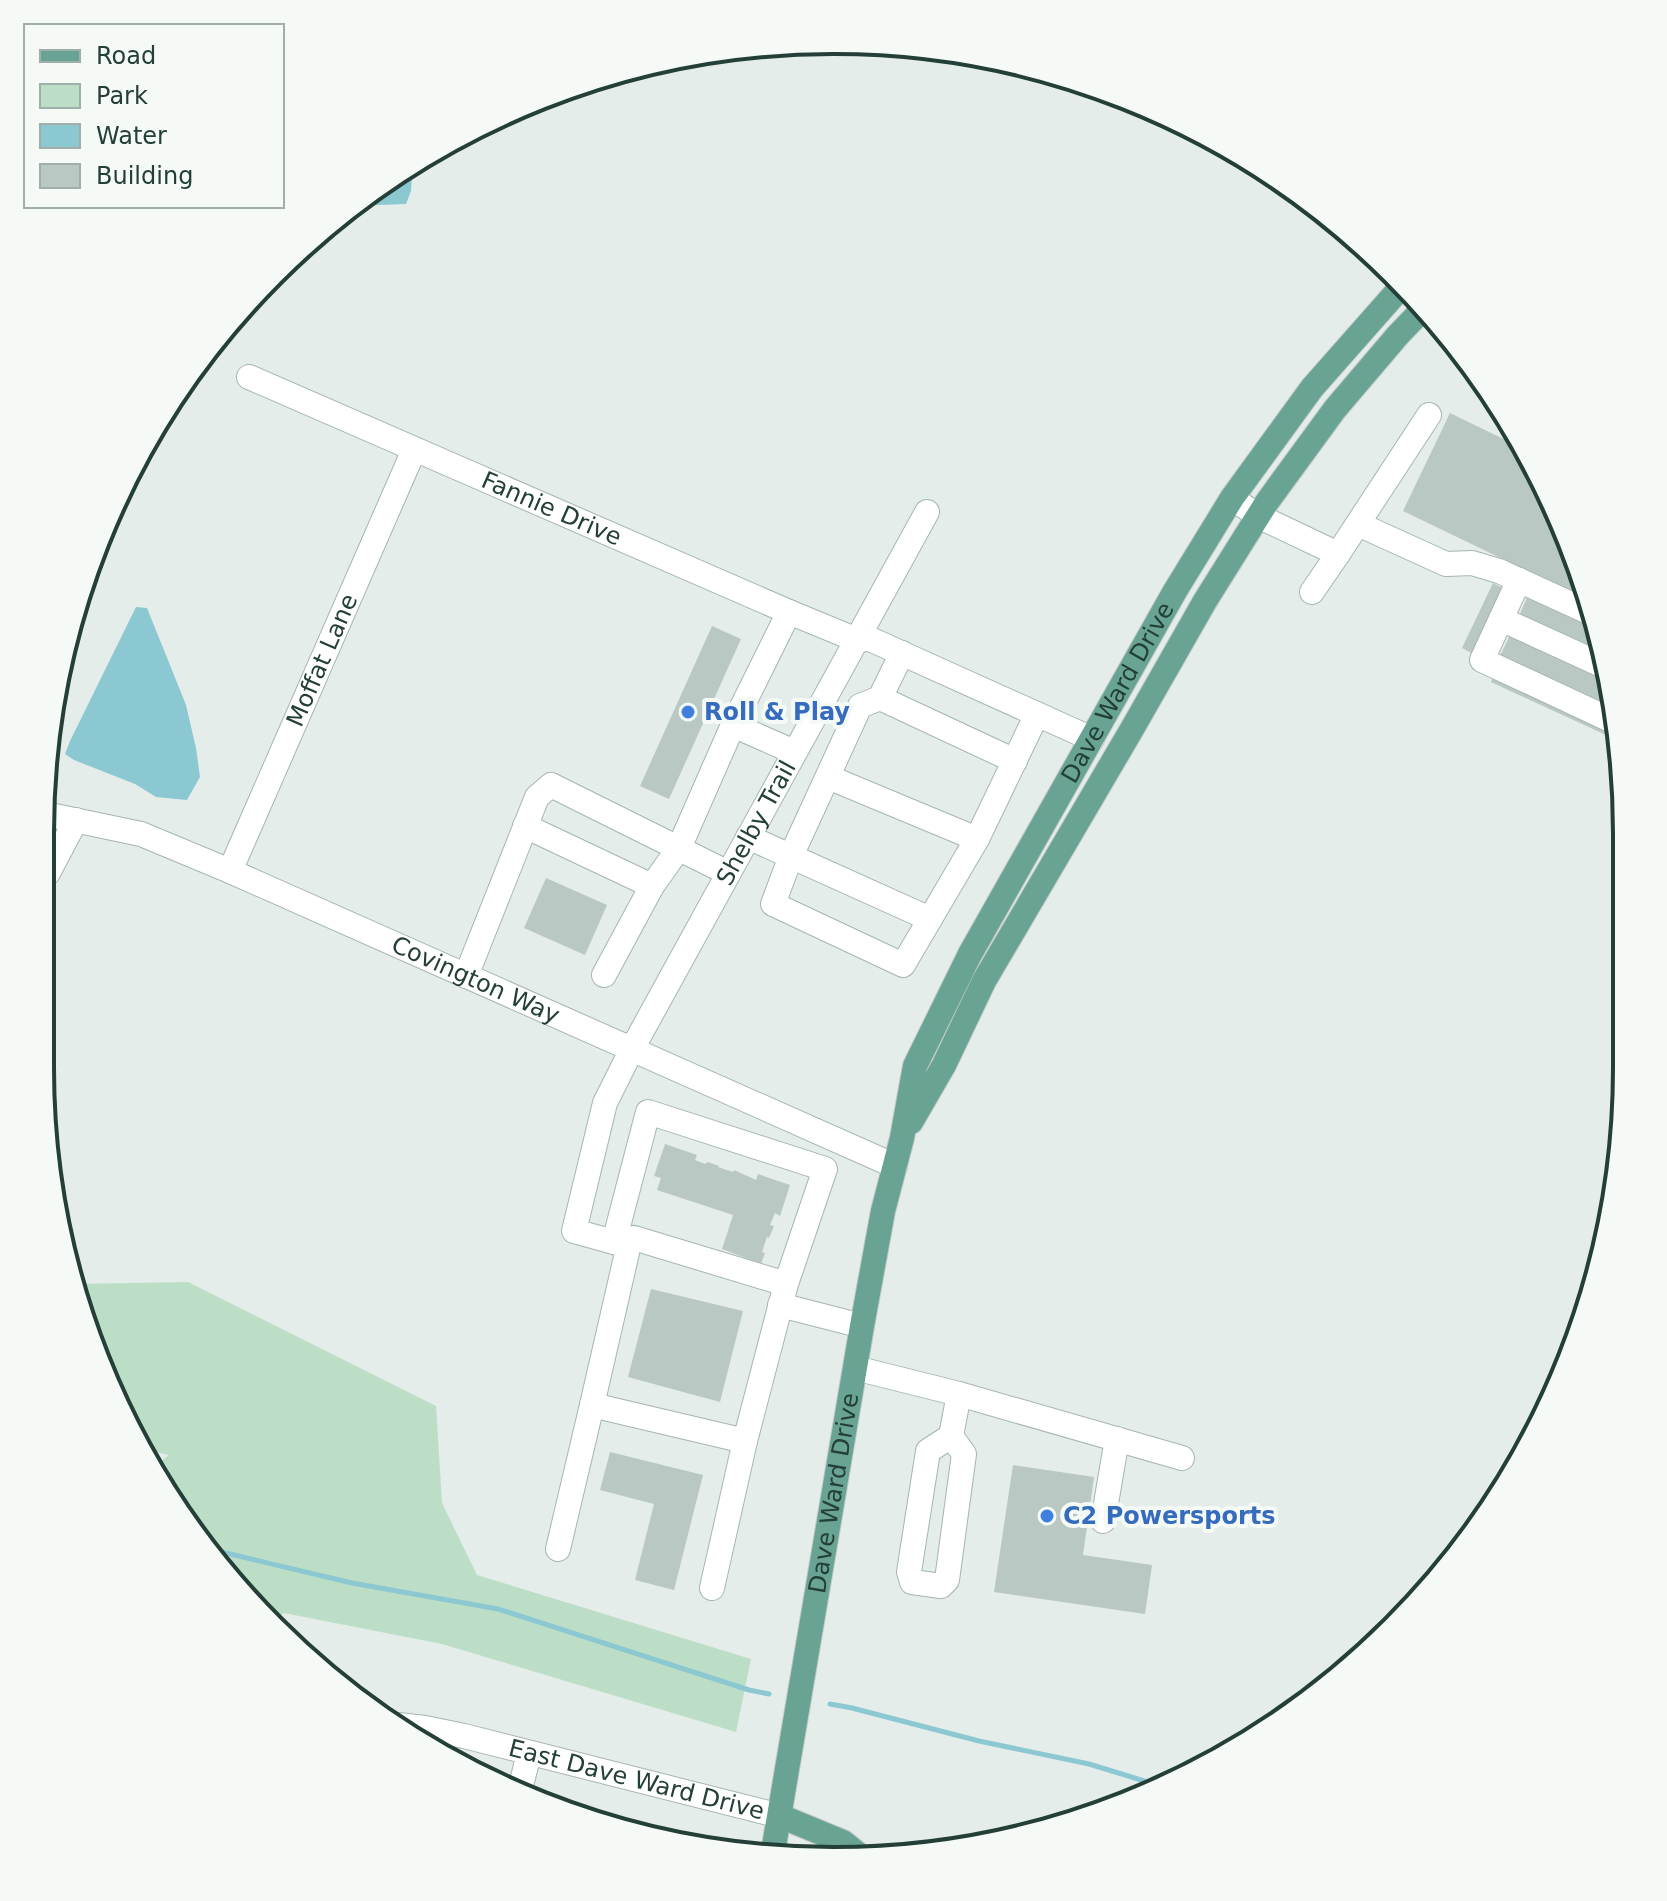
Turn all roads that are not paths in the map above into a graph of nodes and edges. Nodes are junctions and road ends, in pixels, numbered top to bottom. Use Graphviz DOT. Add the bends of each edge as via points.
graph roads {
  1 [pos="1395,293"];
  2 [pos="1416,316"];
  3 [pos="249,377"];
  4 [pos="1429,415"];
  5 [pos="414,450"];
  6 [pos="1232,498"];
  7 [pos="927,512"];
  8 [pos="1258,516"];
  9 [pos="1358,524"];
  10 [pos="1338,554"];
  11 [pos="1519,580"];
  12 [pos="1312,592"];
  13 [pos="1579,608"];
  14 [pos="789,612"];
  15 [pos="1501,619"];
  16 [pos="857,640"];
  17 [pos="902,653"];
  18 [pos="1593,661"];
  19 [pos="880,698"];
  20 [pos="1037,714"];
  21 [pos="1604,717"];
  22 [pos="733,725"];
  23 [pos="1092,739"];
  24 [pos="794,752"];
  25 [pos="1015,761"];
  26 [pos="828,777"];
  27 [pos="55,816"];
  28 [pos="76,820"];
  29 [pos="525,826"];
  30 [pos="748,837"];
  31 [pos="977,839"];
  32 [pos="679,848"];
  33 [pos="791,856"];
  34 [pos="54,862"];
  35 [pos="230,871"];
  36 [pos="728,873"];
  37 [pos="652,886"];
  38 [pos="930,919"];
  39 [pos="604,975"];
  40 [pos="466,976"];
  41 [pos="632,1049"];
  42 [pos="902,1138"];
  43 [pos="895,1166"];
  44 [pos="621,1244"];
  45 [pos="783,1294"];
  46 [pos="862,1326"];
  47 [pos="855,1368"];
  48 [pos="959,1394"];
  49 [pos="592,1405"];
  50 [pos="951,1436"];
  51 [pos="1117,1439"];
  52 [pos="745,1441"];
  53 [pos="1182,1458"];
  54 [pos="1103,1521"];
  55 [pos="558,1549"];
  56 [pos="712,1588"];
  57 [pos="418,1727"];
  58 [pos="529,1753"];
  59 [pos="522,1782"];
  60 [pos="780,1816"];
  61 [pos="775,1844"];
  62 [pos="849,1846"];
  1 -- 6 [label="main road, Dave Ward Drive" via="1312,388"];
  2 -- 8 [label="main road, Dave Ward Drive" via="1335,409"];
  3 -- 5 [label="street, Fannie Drive"];
  4 -- 9 [label="street"];
  5 -- 14 [label="street, Fannie Drive"];
  5 -- 35 [label="street, Moffat Lane"];
  6 -- 8 [label="street"];
  6 -- 23 [label="main road, Dave Ward Drive"];
  7 -- 16 [label="street, Shelby Trail"];
  8 -- 10 [label="street"];
  8 -- 42 [label="main road, Dave Ward Drive" via="984,981"];
  9 -- 10 [label="street"];
  9 -- 11 [label="street" via="1446,564 1472,563"];
  10 -- 12 [label="street"];
  11 -- 13 [label="street"];
  11 -- 15 [label="street"];
  14 -- 16 [label="street, Fannie Drive"];
  14 -- 22 [label="street"];
  15 -- 18 [label="street"];
  15 -- 21 [label="street" via="1482,660"];
  16 -- 17 [label="street, Fannie Drive" via="870,639"];
  16 -- 24 [label="street, Shelby Trail"];
  17 -- 19 [label="street"];
  17 -- 20 [label="street, Fannie Drive"];
  19 -- 25 [label="street"];
  19 -- 26 [label="street" via="860,706"];
  20 -- 23 [label="street, Fannie Drive"];
  20 -- 25 [label="street"];
  22 -- 24 [label="street"];
  22 -- 32 [label="street"];
  23 -- 42 [label="main road, Dave Ward Drive" via="970,954 915,1066"];
  24 -- 30 [label="street, Shelby Trail"];
  25 -- 31 [label="street"];
  26 -- 31 [label="street"];
  26 -- 33 [label="street"];
  27 -- 28 [label="street, Covington Way"];
  28 -- 34 [label="street"];
  28 -- 35 [label="street, Covington Way" via="141,834"];
  29 -- 32 [label="street" via="537,797 551,785"];
  29 -- 37 [label="street"];
  29 -- 40 [label="street"];
  30 -- 33 [label="street"];
  30 -- 36 [label="street, Shelby Trail"];
  31 -- 38 [label="street"];
  32 -- 36 [label="street"];
  32 -- 37 [label="street"];
  33 -- 38 [label="street"];
  33 -- 38 [label="street" via="773,904 903,965"];
  35 -- 40 [label="street, Covington Way"];
  36 -- 41 [label="street, Shelby Trail"];
  37 -- 39 [label="street"];
  40 -- 41 [label="street, Covington Way"];
  41 -- 43 [label="street, Covington Way"];
  41 -- 44 [label="street, Shelby Trail" via="605,1103 574,1231"];
  42 -- 43 [label="main road, Dave Ward Drive"];
  43 -- 46 [label="main road, Dave Ward Drive"];
  44 -- 45 [label="street" via="634,1238"];
  44 -- 45 [label="street" via="648,1112 825,1169"];
  44 -- 49 [label="street"];
  45 -- 46 [label="street"];
  45 -- 52 [label="street"];
  46 -- 47 [label="main road, Dave Ward Drive"];
  47 -- 48 [label="street"];
  47 -- 60 [label="main road, Dave Ward Drive"];
  48 -- 50 [label="street"];
  48 -- 51 [label="street"];
  49 -- 52 [label="street"];
  49 -- 55 [label="street"];
  50 -- 50 [label="street" via="964,1454 947,1580 941,1586 912,1582 909,1572 928,1451"];
  51 -- 53 [label="street"];
  51 -- 54 [label="street"];
  52 -- 56 [label="street"];
  57 -- 58 [label="street, East Dave Ward Drive"];
  58 -- 59 [label="street"];
  58 -- 60 [label="street, East Dave Ward Drive"];
  60 -- 61 [label="main road, Dave Ward Drive"];
  60 -- 62 [label="main road"];
}
